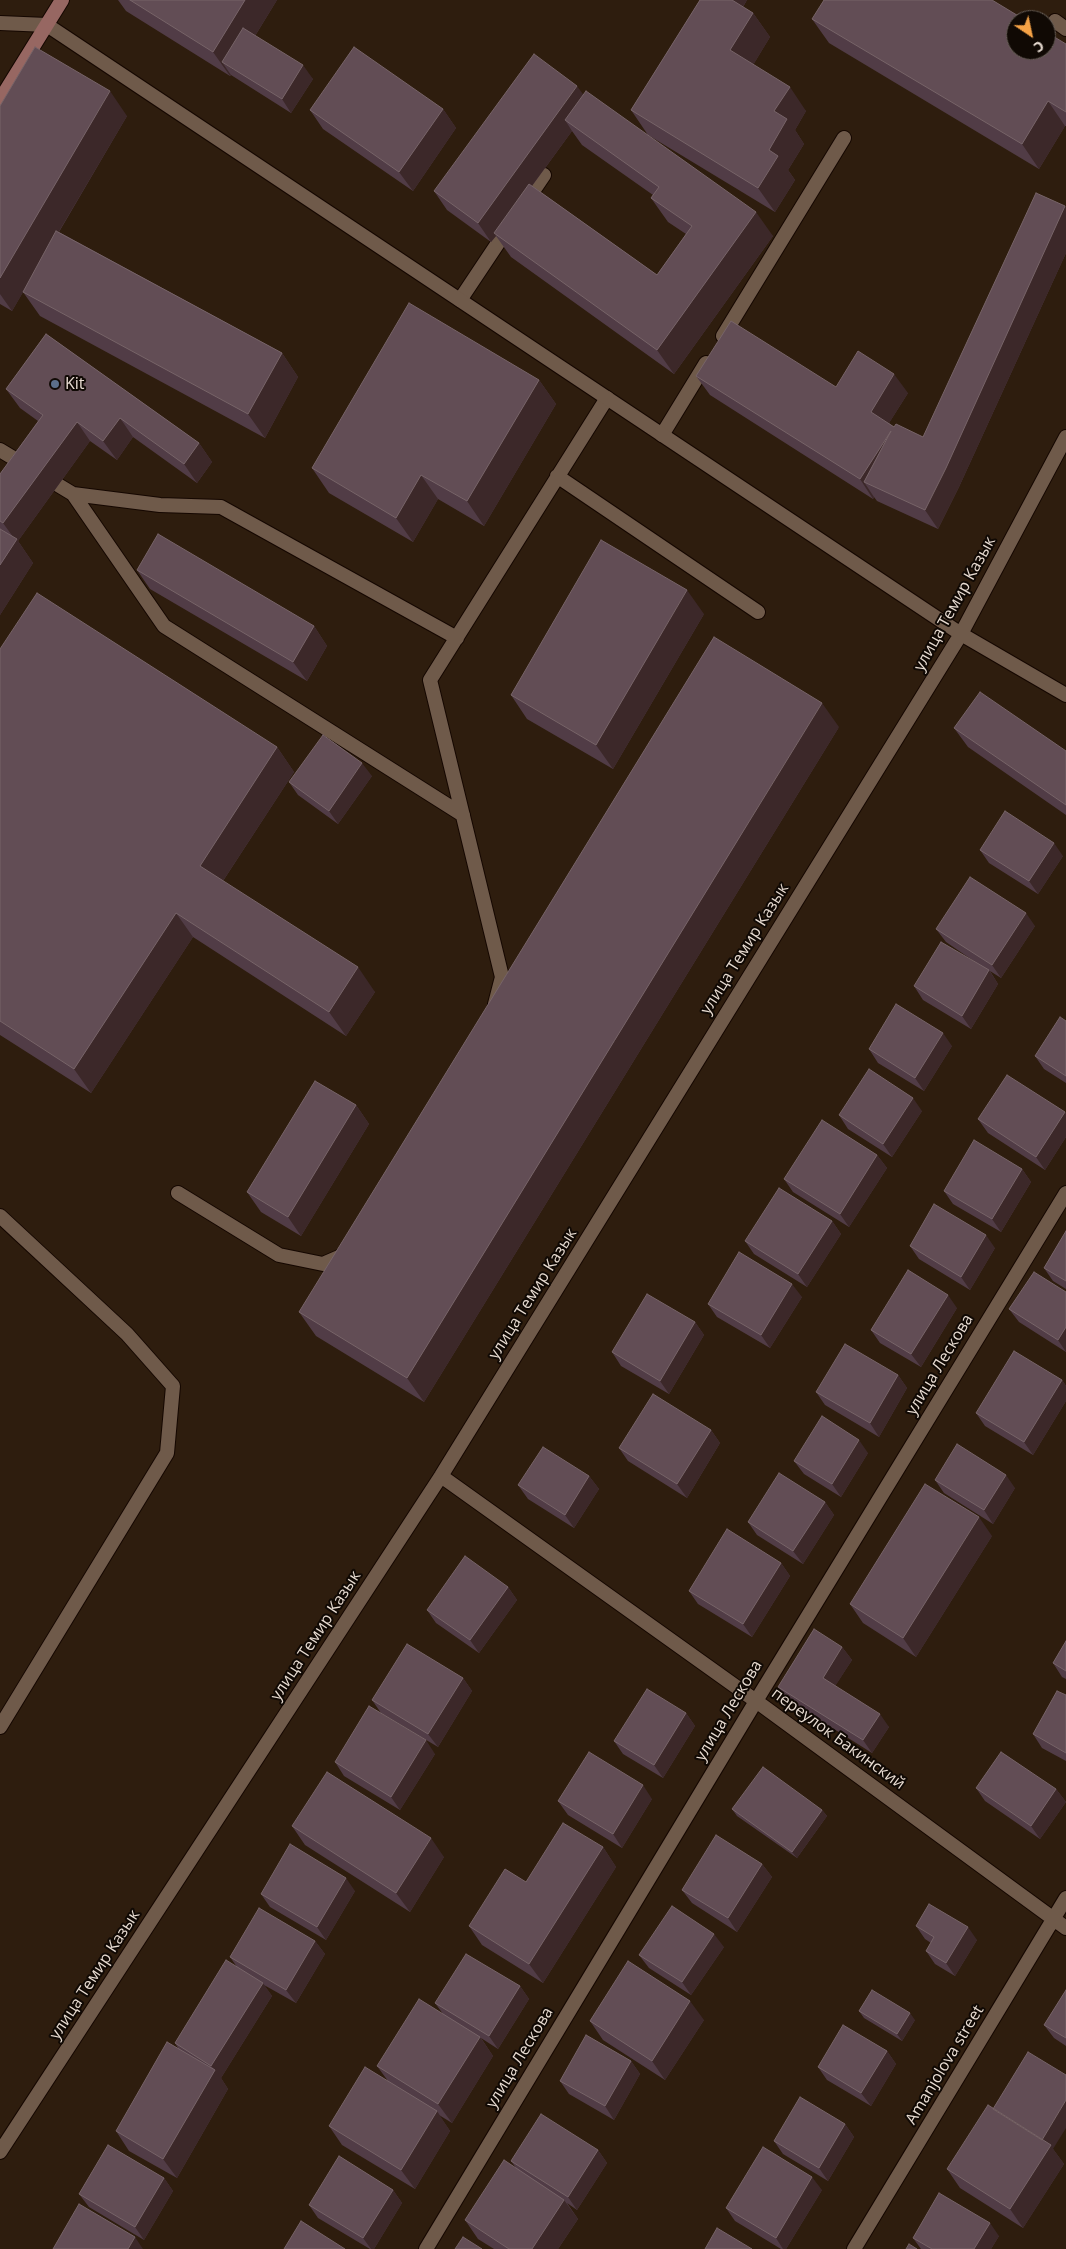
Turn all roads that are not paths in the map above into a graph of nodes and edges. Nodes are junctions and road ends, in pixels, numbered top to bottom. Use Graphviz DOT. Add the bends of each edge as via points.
graph roads {
  1 [pos="62,0"];
  2 [pos="0,23"];
  3 [pos="47,25"];
  4 [pos="0,100"];
  5 [pos="844,138"];
  6 [pos="544,175"];
  7 [pos="460,300"];
  8 [pos="607,398"];
  9 [pos="662,435"];
  10 [pos="1066,437"];
  11 [pos="0,450"];
  12 [pos="557,476"];
  13 [pos="73,494"];
  14 [pos="758,612"];
  15 [pos="961,634"];
  16 [pos="457,638"];
  17 [pos="1066,695"];
  18 [pos="463,815"];
  19 [pos="492,1013"];
  20 [pos="178,1193"];
  21 [pos="1066,1193"];
  22 [pos="0,1216"];
  23 [pos="356,1249"];
  24 [pos="441,1476"];
  25 [pos="756,1700"];
  26 [pos="0,1728"];
  27 [pos="1066,1898"];
  28 [pos="1053,1920"];
  29 [pos="1066,1928"];
  30 [pos="0,2152"];
  31 [pos="426,2249"];
  32 [pos="854,2249"];
  1 -- 3 [label="main road"];
  2 -- 3 [label="street"];
  3 -- 4 [label="main road"];
  3 -- 7 [label="street"];
  5 -- 9 [label="street"];
  6 -- 7 [label="street"];
  7 -- 8 [label="street"];
  8 -- 9 [label="street"];
  8 -- 12 [label="street"];
  9 -- 15 [label="street"];
  10 -- 15 [label="street, улица Темир Казык"];
  11 -- 13 [label="street"];
  12 -- 14 [label="street"];
  12 -- 16 [label="street"];
  13 -- 16 [label="street" via="160,505 221,507"];
  13 -- 18 [label="street" via="164,626"];
  15 -- 17 [label="street"];
  15 -- 24 [label="street, улица Темир Казык"];
  16 -- 18 [label="street" via="430,680"];
  18 -- 19 [label="street" via="502,977"];
  20 -- 23 [label="street" via="279,1255 324,1264"];
  21 -- 25 [label="street, улица Лескова"];
  22 -- 26 [label="street" via="128,1334 173,1386 167,1453"];
  24 -- 25 [label="street, переулок Бакинский"];
  24 -- 30 [label="street, улица Темир Казык"];
  25 -- 28 [label="street, переулок Бакинский"];
  25 -- 31 [label="street, улица Лескова"];
  27 -- 28 [label="street, Amanjolova street"];
  28 -- 29 [label="street, переулок Бакинский"];
  28 -- 32 [label="street, Amanjolova street"];
}
